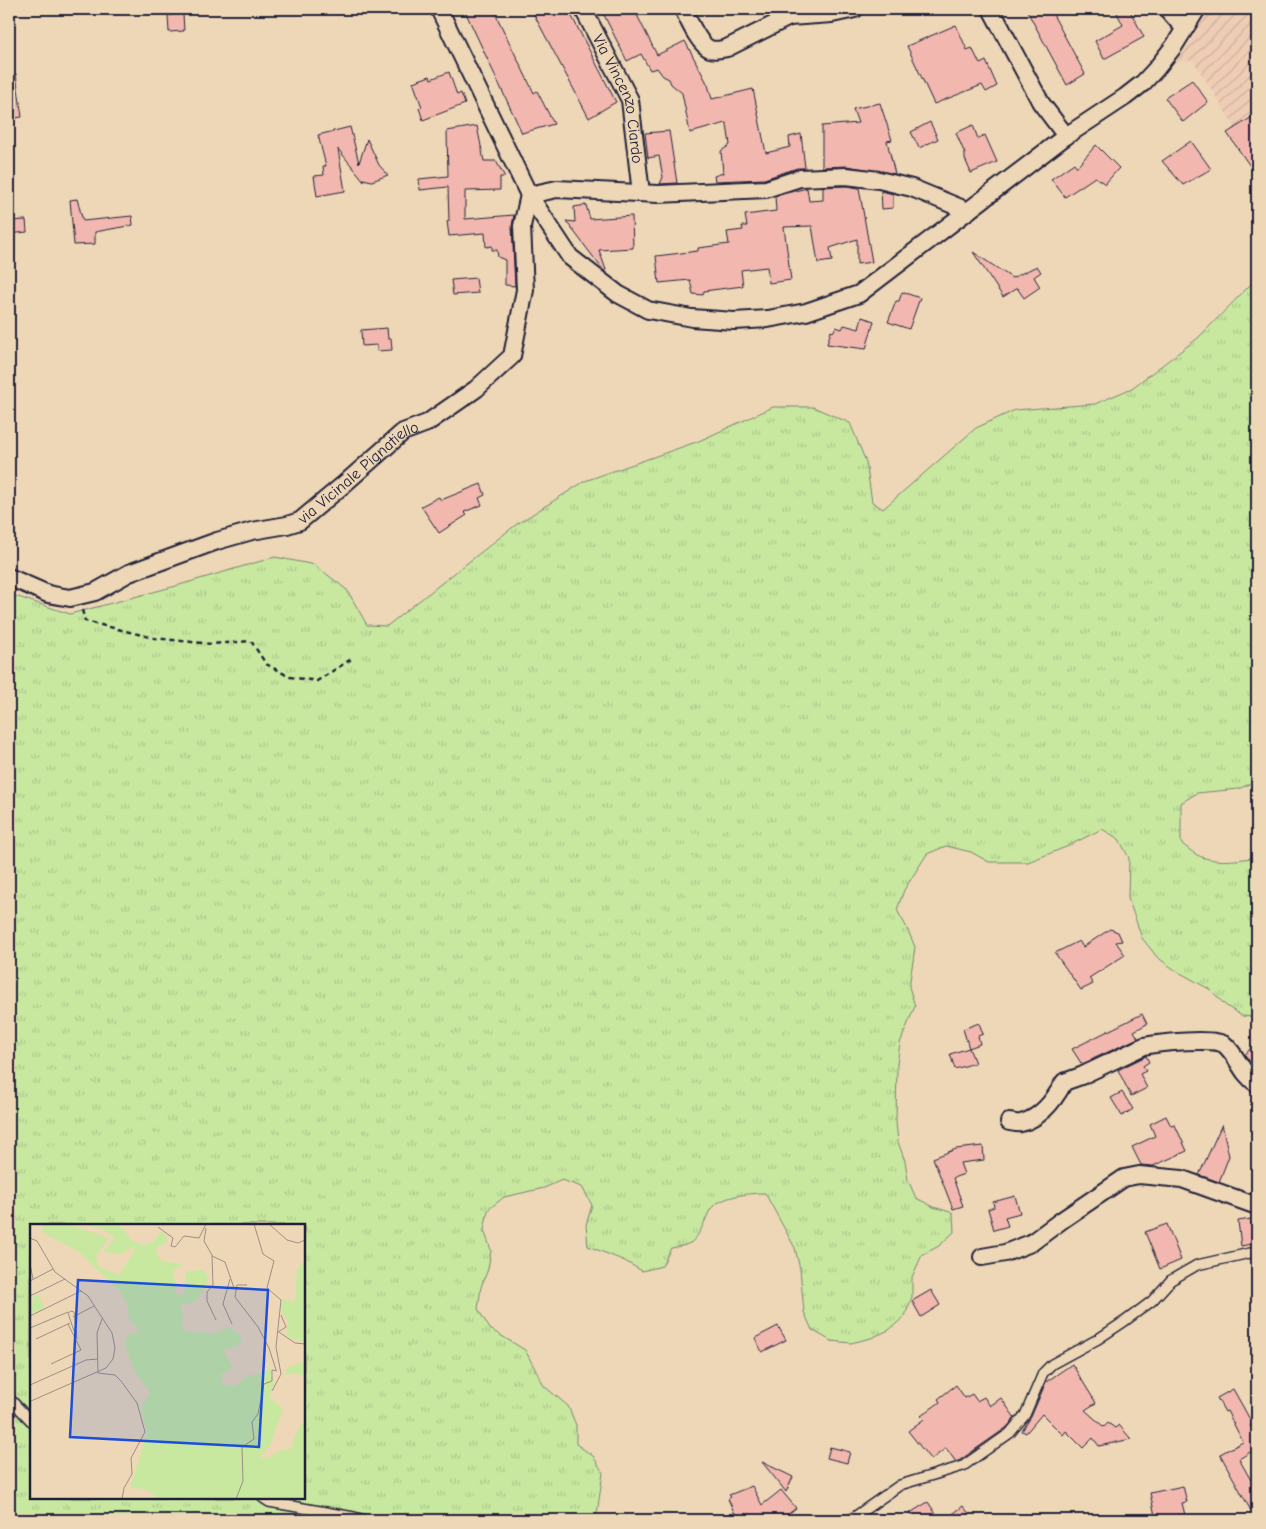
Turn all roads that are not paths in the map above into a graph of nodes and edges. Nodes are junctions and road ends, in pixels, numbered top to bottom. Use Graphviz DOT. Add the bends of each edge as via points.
graph roads {
  1 [pos="439,9"];
  2 [pos="583,9"];
  3 [pos="683,9"];
  4 [pos="855,9"];
  5 [pos="991,9"];
  6 [pos="1167,9"];
  7 [pos="1197,9"];
  8 [pos="796,13"];
  9 [pos="1184,28"];
  10 [pos="1066,136"];
  11 [pos="641,193"];
  12 [pos="529,195"];
  13 [pos="968,212"];
  14 [pos="9,577"];
  15 [pos="1257,1084"];
  16 [pos="1009,1122"];
  17 [pos="1257,1206"];
  18 [pos="1257,1255"];
  19 [pos="982,1257"];
  20 [pos="9,1398"];
  21 [pos="30,1419"];
  22 [pos="264,1499"];
  23 [pos="365,1520"];
  24 [pos="850,1520"];
  1 -- 12 [label="street"];
  2 -- 11 [label="street, Via Vincenzo Ciardo" via="630,100"];
  3 -- 8 [label="street" via="703,44 718,50"];
  4 -- 8 [label="street" via="832,14"];
  5 -- 10 [label="street" via="1042,103"];
  6 -- 9 [label="street"];
  7 -- 9 [label="street"];
  9 -- 10 [label="street" via="1174,46 1143,82"];
  10 -- 13 [label="street"];
  11 -- 12 [label="street" via="557,189"];
  11 -- 13 [label="street" via="766,189 800,178 846,176 912,188"];
  12 -- 13 [label="street" via="570,257 618,294 648,310 734,321 806,312 859,294"];
  12 -- 14 [label="street, via Vicinale Pignatiello" via="522,226 526,290 512,356 476,389 427,423 402,432 300,521 217,540 129,573 95,592 70,598 48,594"];
  15 -- 16 [label="street" via="1224,1044 1155,1044 1064,1082 1056,1096 1038,1114 1020,1123"];
  17 -- 19 [label="street" via="1182,1179 1139,1175 1116,1182 1031,1243 1005,1254"];
  18 -- 24 [label="lane" via="1250,1253 1197,1265 1171,1280 1152,1301 1125,1321 1052,1364 1043,1373 1025,1415 997,1443 963,1466 900,1485"];
  20 -- 21 [label="lane"];
  22 -- 23 [label="lane"];
}
